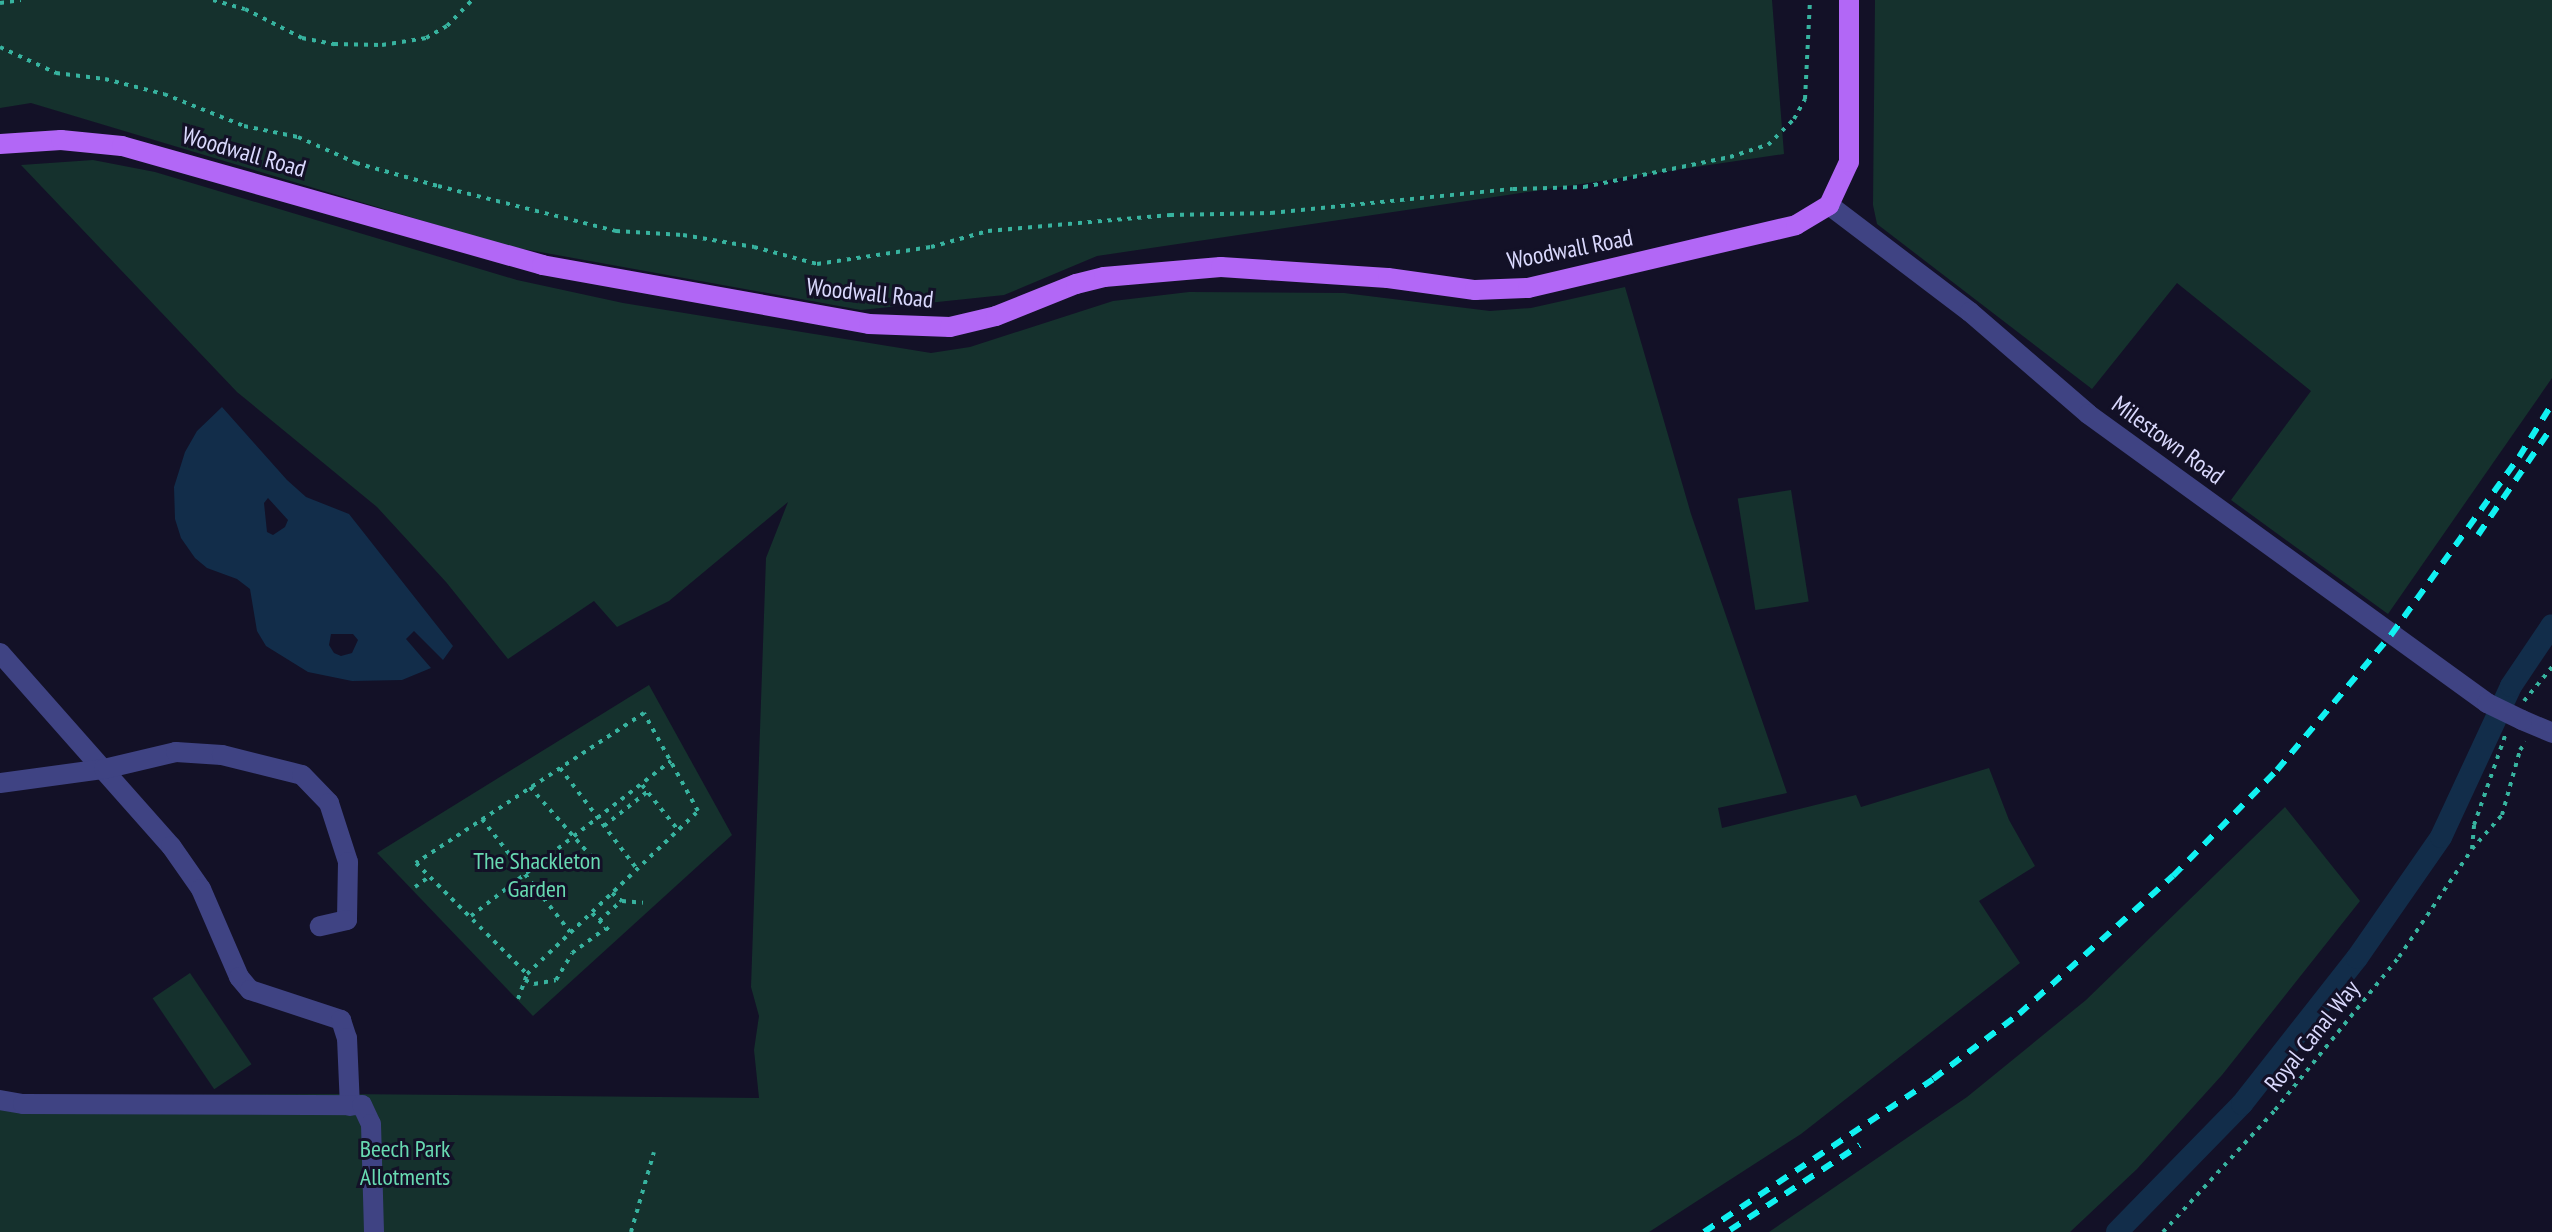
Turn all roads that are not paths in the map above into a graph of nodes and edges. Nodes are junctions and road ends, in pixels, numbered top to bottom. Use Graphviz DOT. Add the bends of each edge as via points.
graph roads {
  1 [pos="1849,0"];
  2 [pos="0,144"];
  3 [pos="1829,205"];
  4 [pos="0,653"];
  5 [pos="2528,723"];
  6 [pos="104,769"];
  7 [pos="0,783"];
  8 [pos="320,926"];
  9 [pos="0,1100"];
  10 [pos="350,1106"];
  11 [pos="374,1232"];
  1 -- 3 [label="main road" via="1849,162"];
  2 -- 3 [label="main road, Woodwall Road" via="61,140 122,146 542,265 869,324 950,327 996,316 1090,280 1206,268 1357,276 1475,290 1528,288 1796,225"];
  3 -- 5 [label="street, Milestown Road, bridge" via="1970,312 2088,414 2487,703"];
  4 -- 6 [label="street"];
  6 -- 7 [label="street"];
  6 -- 8 [label="street" via="176,752 222,755 302,775 329,803 348,862 347,920"];
  6 -- 10 [label="street" via="201,889 239,977 250,990 341,1020 347,1038"];
  9 -- 10 [label="street"];
  10 -- 11 [label="street" via="362,1105 371,1124"];
}
